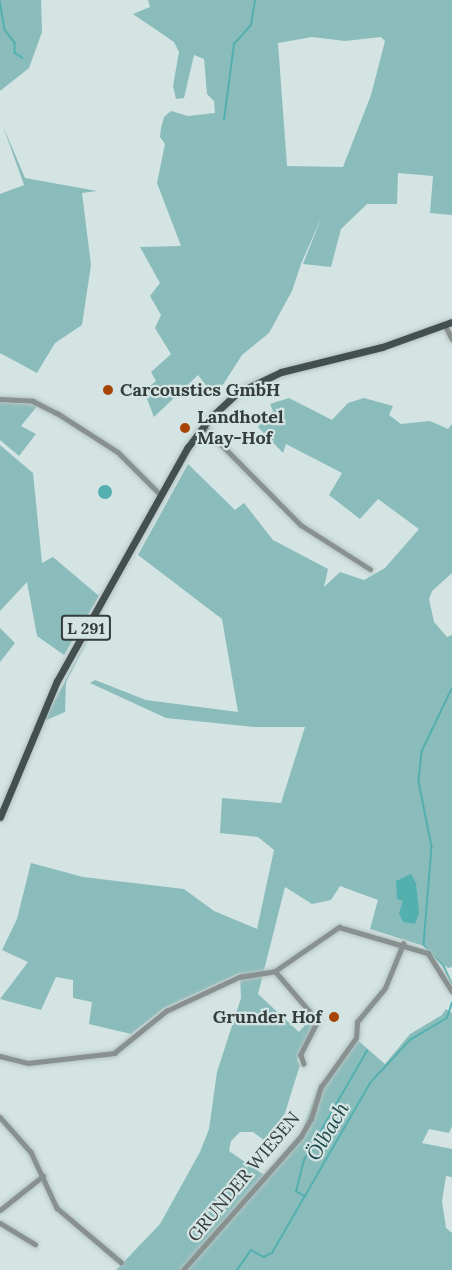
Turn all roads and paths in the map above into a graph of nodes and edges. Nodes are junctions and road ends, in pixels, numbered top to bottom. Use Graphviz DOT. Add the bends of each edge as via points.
graph roads {
  1 [pos="449,324"];
  2 [pos="452,339"];
  3 [pos="0,399"];
  4 [pos="203,426"];
  5 [pos="160,495"];
  6 [pos="370,568"];
  7 [pos="0,818"];
  8 [pos="404,944"];
  9 [pos="275,971"];
  10 [pos="452,992"];
  11 [pos="0,1056"];
  12 [pos="304,1064"];
  13 [pos="0,1117"];
  14 [pos="43,1176"];
  15 [pos="0,1210"];
  16 [pos="0,1223"];
  17 [pos="35,1244"];
  18 [pos="121,1262"];
  19 [pos="183,1270"];
  1 -- 2 [label="street"];
  1 -- 4 [label="main road, L 291" via="264,379 230,399"];
  3 -- 5 [label="street" via="33,401 57,413 118,452"];
  4 -- 5 [label="main road, L 291"];
  4 -- 6 [label="street" via="301,525"];
  5 -- 7 [label="main road, L 291" via="36,724"];
  8 -- 9 [label="street" via="353,929 335,928"];
  8 -- 10 [label="street" via="431,955"];
  8 -- 19 [label="street, GRUNDER WIESEN" via="385,988 357,1022 356,1038 321,1087 301,1136"];
  9 -- 11 [label="street" via="243,975 204,991 166,1011 106,1056 28,1063"];
  9 -- 12 [label="street" via="318,1021 301,1055"];
  13 -- 14 [label="street" via="31,1152"];
  14 -- 15 [label="street"];
  14 -- 18 [label="street" via="57,1208"];
  16 -- 17 [label="street"];
}
